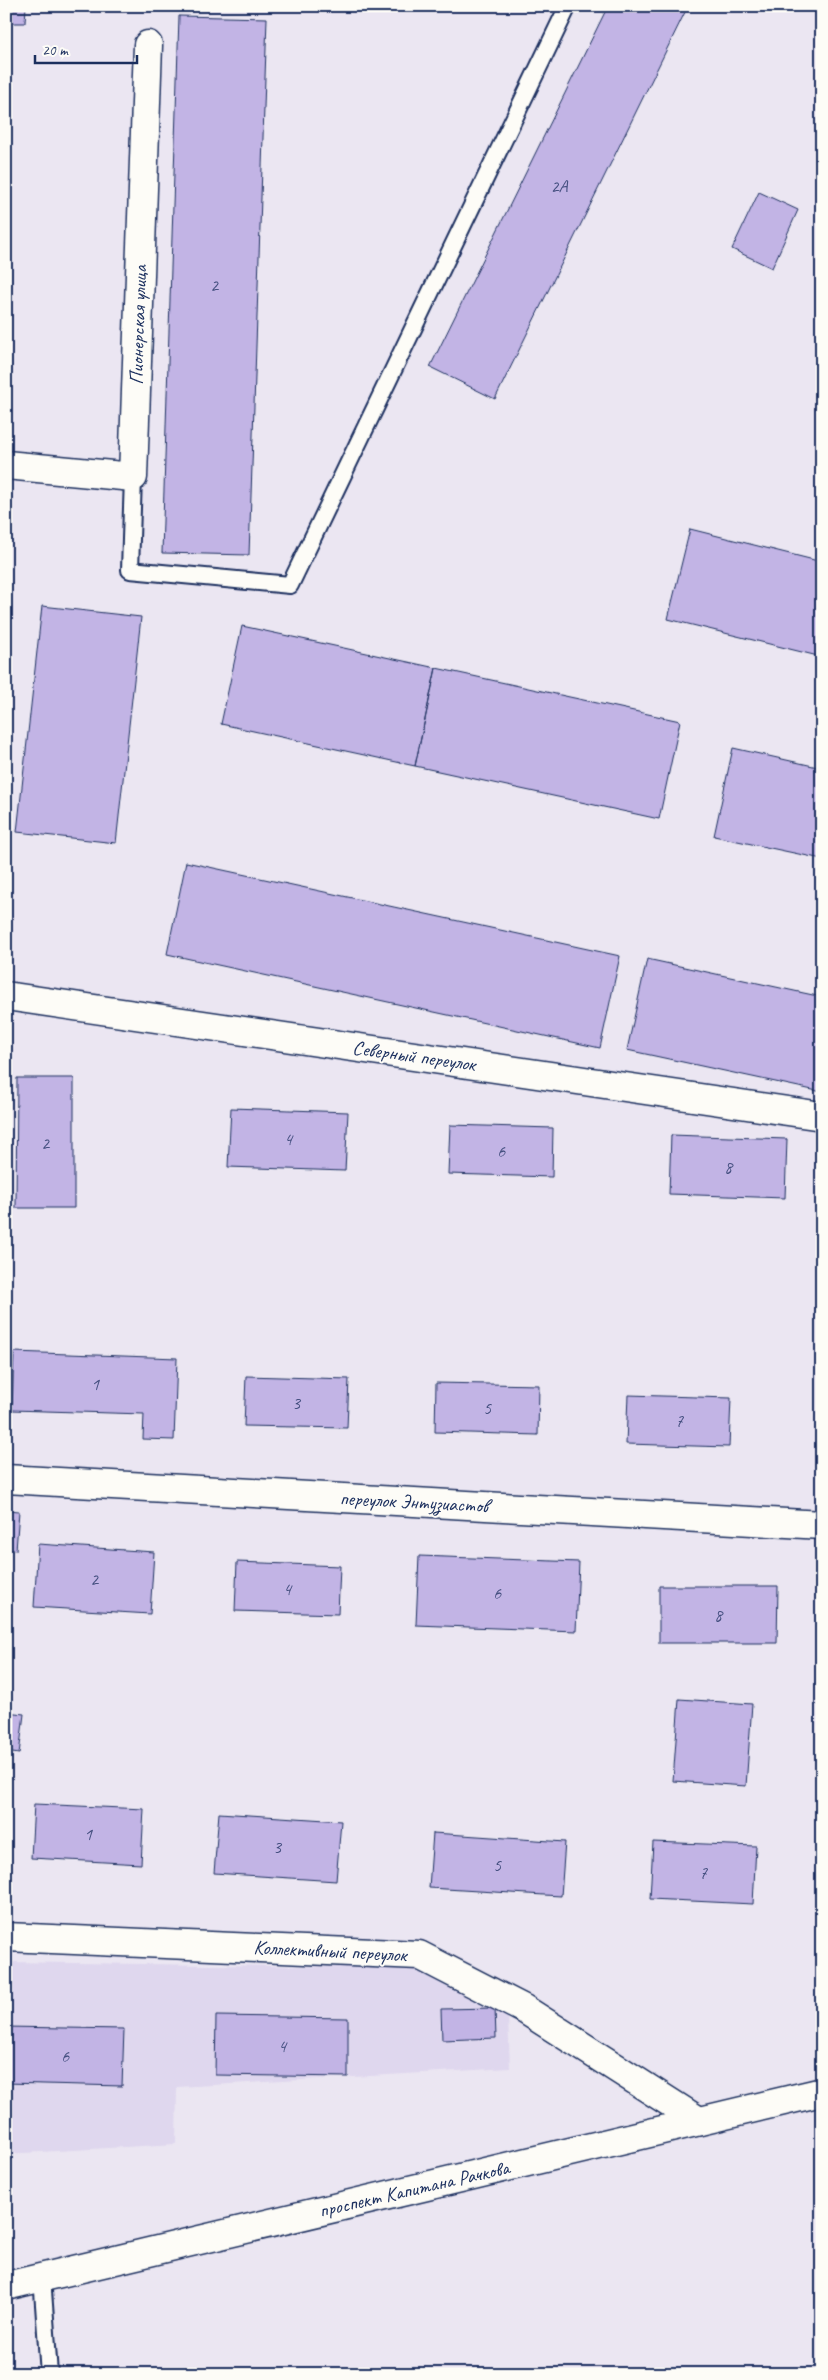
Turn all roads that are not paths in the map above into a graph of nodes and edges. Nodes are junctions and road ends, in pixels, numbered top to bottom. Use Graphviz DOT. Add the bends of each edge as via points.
graph roads {
  1 [pos="568,6"];
  2 [pos="148,45"];
  3 [pos="6,464"];
  4 [pos="133,477"];
  5 [pos="6,996"];
  6 [pos="822,1116"];
  7 [pos="6,1479"];
  8 [pos="822,1525"];
  9 [pos="6,1937"];
  10 [pos="822,2092"];
  11 [pos="699,2121"];
  12 [pos="42,2277"];
  13 [pos="6,2286"];
  14 [pos="49,2374"];
  1 -- 4 [label="lane" via="290,585 130,570"];
  2 -- 4 [label="street, Пионерская улица"];
  3 -- 4 [label="street"];
  5 -- 6 [label="street, Северный переулок"];
  7 -- 8 [label="street, переулок Энтузиастов"];
  9 -- 11 [label="street, Коллективный переулок" via="419,1955 524,2009"];
  10 -- 11 [label="street, проспект Капитана Рачкова"];
  11 -- 12 [label="street, проспект Капитана Рачкова"];
  12 -- 13 [label="street, проспект Капитана Рачкова"];
  12 -- 14 [label="lane"];
}
